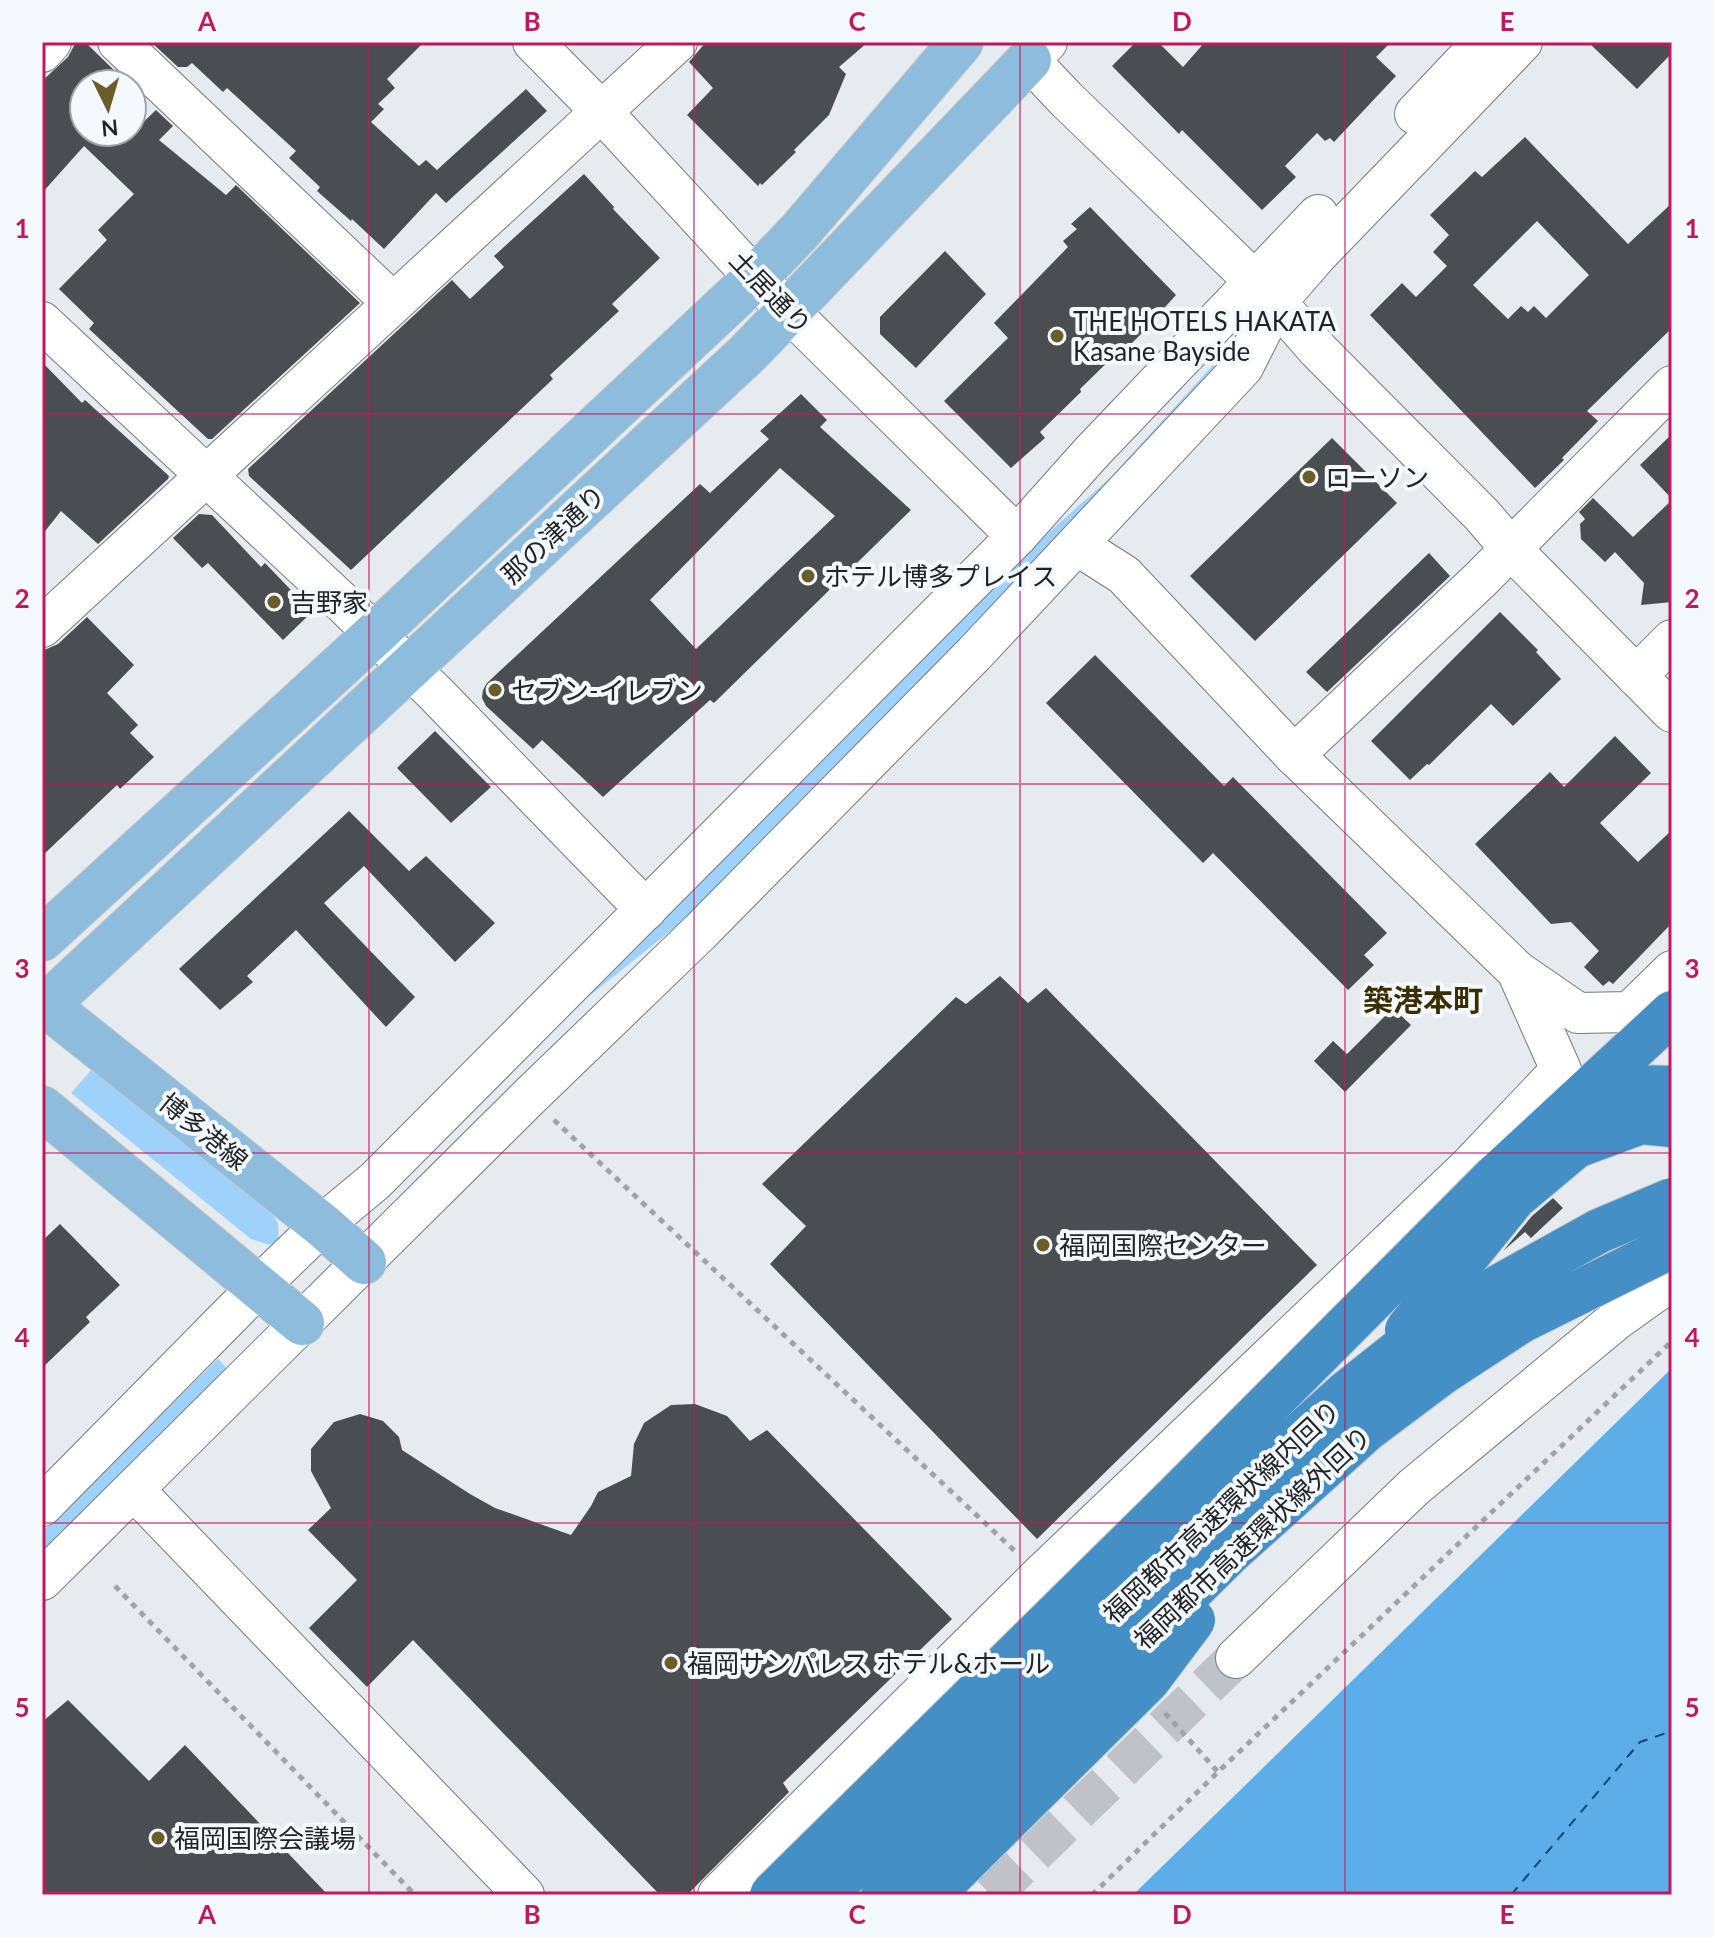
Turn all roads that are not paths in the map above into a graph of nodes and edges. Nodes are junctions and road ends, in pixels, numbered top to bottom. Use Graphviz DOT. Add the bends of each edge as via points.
graph roads {
  1 [pos="51,42"];
  2 [pos="118,42"];
  3 [pos="533,42"];
  4 [pos="677,42"];
  5 [pos="961,42"];
  6 [pos="1483,42"];
  7 [pos="1522,42"];
  8 [pos="1026,47"];
  9 [pos="42,52"];
  10 [pos="600,110"];
  11 [pos="755,278"];
  12 [pos="1264,291"];
  13 [pos="393,303"];
  14 [pos="789,311"];
  15 [pos="42,322"];
  16 [pos="1672,386"];
  17 [pos="207,476"];
  18 [pos="1017,536"];
  19 [pos="1077,545"];
  20 [pos="1511,549"];
  21 [pos="42,627"];
  22 [pos="374,635"];
  23 [pos="1672,640"];
  24 [pos="408,669"];
  25 [pos="1636,676"];
  26 [pos="1672,712"];
  27 [pos="1294,755"];
  28 [pos="646,910"];
  29 [pos="42,939"];
  30 [pos="1517,971"];
  31 [pos="1672,971"];
  32 [pos="44,1006"];
  33 [pos="1672,1013"];
  34 [pos="1672,1088"];
  35 [pos="42,1108"];
  36 [pos="1672,1125"];
  37 [pos="1496,1176"];
  38 [pos="1672,1200"];
  39 [pos="322,1225"];
  40 [pos="1672,1246"];
  41 [pos="364,1262"];
  42 [pos="1672,1280"];
  43 [pos="259,1286"];
  44 [pos="302,1323"];
  45 [pos="48,1486"];
  46 [pos="134,1490"];
  47 [pos="42,1580"];
  48 [pos="1236,1658"];
  49 [pos="524,1895"];
  50 [pos="718,1895"];
  51 [pos="772,1895"];
  52 [pos="824,1895"];
  53 [pos="883,1895"];
  54 [pos="931,1895"];
  1 -- 9 [label="street"];
  2 -- 13 [label="street"];
  3 -- 10 [label="street, 土居通り"];
  4 -- 10 [label="street"];
  5 -- 11 [label="main road, 那の津通り"];
  6 -- 12 [label="street"];
  7 -- 12 [label="street"];
  8 -- 12 [label="street"];
  8 -- 14 [label="main road, 那の津通り"];
  10 -- 11 [label="street, 土居通り"];
  10 -- 13 [label="street"];
  11 -- 14 [label="street, 土居通り"];
  11 -- 22 [label="main road, 那の津通り"];
  12 -- 18 [label="street" via="1208,333"];
  12 -- 19 [label="street" via="1243,367"];
  12 -- 20 [label="street"];
  13 -- 17 [label="street"];
  14 -- 18 [label="street, 土居通り"];
  14 -- 24 [label="main road, 那の津通り"];
  15 -- 17 [label="street"];
  16 -- 20 [label="street"];
  17 -- 21 [label="street"];
  17 -- 22 [label="street"];
  18 -- 28 [label="street"];
  19 -- 27 [label="street" via="1124,575"];
  19 -- 41 [label="street" via="711,921"];
  20 -- 25 [label="street"];
  20 -- 27 [label="street"];
  22 -- 24 [label="street"];
  22 -- 29 [label="main road, 那の津通り"];
  23 -- 25 [label="street"];
  24 -- 28 [label="street"];
  24 -- 32 [label="main road, 那の津通り"];
  25 -- 26 [label="street"];
  27 -- 30 [label="street"];
  28 -- 39 [label="street" via="375,1181"];
  30 -- 31 [label="street" via="1578,1013 1630,1012"];
  30 -- 50 [label="street" via="1561,1070 1469,1167 1041,1575"];
  32 -- 39 [label="main road, 博多港線"];
  33 -- 37 [label="highway"];
  34 -- 37 [label="highway" via="1634,1087 1599,1095"];
  35 -- 43 [label="main road"];
  36 -- 54 [label="highway, bridge" via="1641,1122 1576,1146 1514,1198 1286,1480 1206,1604 1148,1680"];
  37 -- 51 [label="highway, bridge"];
  38 -- 52 [label="highway, 福岡都市高速環状線内回り, bridge" via="1599,1231 1500,1286 1418,1336 1345,1394 1201,1524"];
  39 -- 41 [label="main road, 博多港線"];
  39 -- 43 [label="street"];
  40 -- 53 [label="highway, 福岡都市高速環状線外回り, bridge" via="1521,1321 1367,1429 1228,1554"];
  41 -- 44 [label="street"];
  42 -- 48 [label="street" via="1414,1487"];
  43 -- 44 [label="main road"];
  43 -- 45 [label="street"];
  44 -- 46 [label="street"];
  46 -- 47 [label="street"];
  46 -- 49 [label="street"];
}
